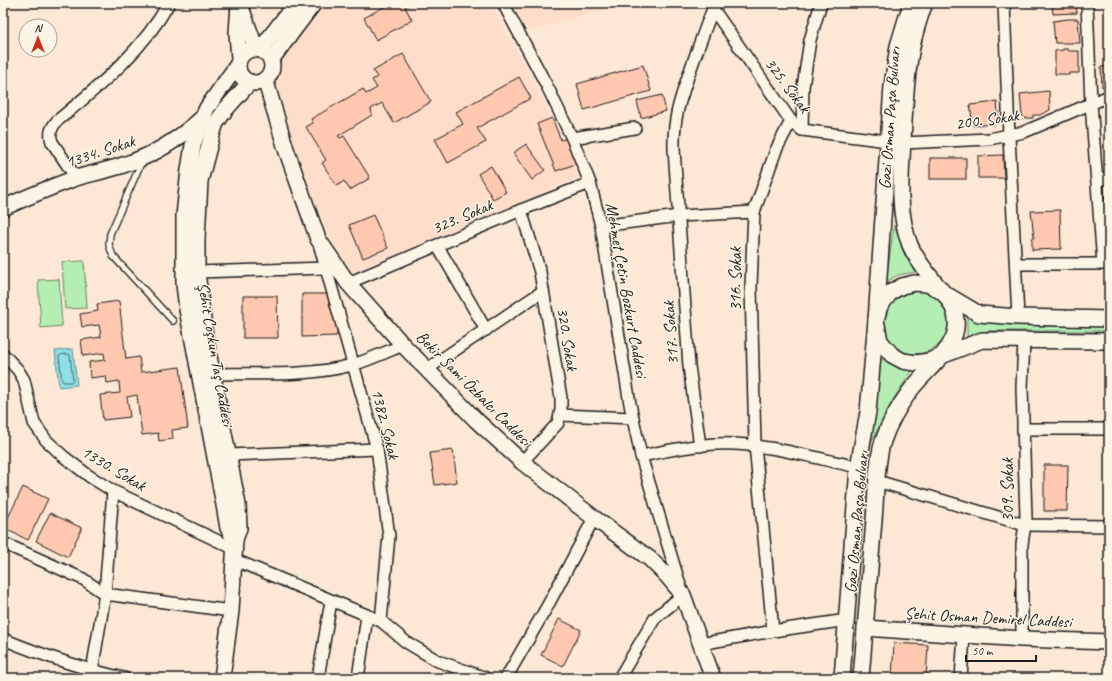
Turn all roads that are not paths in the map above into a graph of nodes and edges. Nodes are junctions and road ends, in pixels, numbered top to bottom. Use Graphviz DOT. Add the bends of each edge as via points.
graph roads {
  1 [pos="169,3"];
  2 [pos="239,3"];
  3 [pos="296,3"];
  4 [pos="314,3"];
  5 [pos="503,3"];
  6 [pos="821,3"];
  7 [pos="911,3"];
  8 [pos="925,3"];
  9 [pos="1004,3"];
  10 [pos="1087,3"];
  11 [pos="714,6"];
  12 [pos="262,53"];
  13 [pos="238,61"];
  14 [pos="265,79"];
  15 [pos="250,82"];
  16 [pos="1109,96"];
  17 [pos="1092,103"];
  18 [pos="202,119"];
  19 [pos="791,121"];
  20 [pos="635,128"];
  21 [pos="802,130"];
  22 [pos="1009,136"];
  23 [pos="572,138"];
  24 [pos="888,142"];
  25 [pos="903,143"];
  26 [pos="143,158"];
  27 [pos="76,178"];
  28 [pos="1109,178"];
  29 [pos="1097,180"];
  30 [pos="590,183"];
  31 [pos="3,208"];
  32 [pos="521,210"];
  33 [pos="754,212"];
  34 [pos="679,216"];
  35 [pos="601,226"];
  36 [pos="318,239"];
  37 [pos="437,245"];
  38 [pos="1016,264"];
  39 [pos="1106,264"];
  40 [pos="326,268"];
  41 [pos="197,272"];
  42 [pos="348,283"];
  43 [pos="543,291"];
  44 [pos="943,293"];
  45 [pos="1018,317"];
  46 [pos="1109,319"];
  47 [pos="876,320"];
  48 [pos="173,321"];
  49 [pos="486,330"];
  50 [pos="1024,340"];
  51 [pos="1109,341"];
  52 [pos="403,345"];
  53 [pos="3,354"];
  54 [pos="940,356"];
  55 [pos="353,365"];
  56 [pos="427,369"];
  57 [pos="212,374"];
  58 [pos="560,416"];
  59 [pos="633,418"];
  60 [pos="1023,429"];
  61 [pos="1109,429"];
  62 [pos="755,445"];
  63 [pos="700,446"];
  64 [pos="377,449"];
  65 [pos="228,455"];
  66 [pos="641,456"];
  67 [pos="522,462"];
  68 [pos="858,467"];
  69 [pos="877,481"];
  70 [pos="113,491"];
  71 [pos="594,518"];
  72 [pos="1025,525"];
  73 [pos="1109,526"];
  74 [pos="3,543"];
  75 [pos="235,550"];
  76 [pos="105,594"];
  77 [pos="683,595"];
  78 [pos="332,601"];
  79 [pos="231,611"];
  80 [pos="367,616"];
  81 [pos="847,620"];
  82 [pos="381,621"];
  83 [pos="865,628"];
  84 [pos="773,631"];
  85 [pos="964,636"];
  86 [pos="3,639"];
  87 [pos="1022,640"];
  88 [pos="1109,642"];
  89 [pos="700,644"];
  90 [pos="96,674"];
  91 [pos="124,678"];
  92 [pos="222,678"];
  93 [pos="318,678"];
  94 [pos="358,678"];
  95 [pos="486,678"];
  96 [pos="506,678"];
  97 [pos="619,678"];
  98 [pos="713,678"];
  99 [pos="842,678"];
  100 [pos="861,678"];
  101 [pos="961,678"];
  1 -- 27 [label="street" via="147,35 117,70 57,121 51,130 52,142"];
  2 -- 12 [label="street"];
  2 -- 13 [label="street"];
  3 -- 12 [label="street"];
  4 -- 12 [label="street"];
  5 -- 23 [label="street, Mehmet Çetin Bozkurt Caddesi"];
  6 -- 21 [label="street" via="808,53 803,87"];
  7 -- 24 [label="street, Gazi Osman Paşa Bulvarı" via="894,64"];
  8 -- 25 [label="street, Gazi Osman Paşa Bulvarı" via="915,34 909,67"];
  9 -- 22 [label="street"];
  10 -- 17 [label="street"];
  11 -- 19 [label="street, 325. Sokak"];
  11 -- 34 [label="street, 317. Sokak" via="677,110 674,149"];
  12 -- 13 [label="street" via="246,51"];
  12 -- 14 [label="street" via="271,70"];
  13 -- 15 [label="street" via="240,76"];
  13 -- 18 [label="street, Şehit Coşkun Taş Caddesi"];
  14 -- 15 [label="street"];
  14 -- 36 [label="street, Bekir Sami Özbalcı Caddesi"];
  15 -- 41 [label="street, Şehit Coşkun Taş Caddesi" via="216,123 207,151 200,181"];
  16 -- 17 [label="street, 200. Sokak"];
  17 -- 22 [label="street, 200. Sokak"];
  17 -- 29 [label="street"];
  18 -- 26 [label="street, 1334. Sokak" via="174,141"];
  18 -- 75 [label="street, Şehit Coşkun Taş Caddesi" via="193,145 186,196 184,290 228,528"];
  19 -- 21 [label="street, 325. Sokak"];
  19 -- 33 [label="street, 316. Sokak" via="776,150"];
  20 -- 23 [label="street"];
  21 -- 24 [label="street, 325. Sokak"];
  22 -- 25 [label="street, 200. Sokak"];
  22 -- 38 [label="street"];
  23 -- 30 [label="street, Mehmet Çetin Bozkurt Caddesi"];
  24 -- 25 [label="street, 200. Sokak"];
  24 -- 47 [label="street, Gazi Osman Paşa Bulvarı"];
  25 -- 44 [label="street, Gazi Osman Paşa Bulvarı" via="900,176 904,225 916,257"];
  26 -- 27 [label="street, 1334. Sokak"];
  26 -- 48 [label="lane" via="110,234 109,245 113,256"];
  27 -- 31 [label="street, 1334. Sokak"];
  28 -- 29 [label="street"];
  29 -- 39 [label="street"];
  30 -- 32 [label="street, 323. Sokak"];
  30 -- 35 [label="street, Mehmet Çetin Bozkurt Caddesi"];
  32 -- 37 [label="street, 323. Sokak"];
  32 -- 43 [label="street, 320. Sokak" via="540,272"];
  33 -- 34 [label="street"];
  33 -- 62 [label="street, 316. Sokak" via="751,287"];
  34 -- 35 [label="street"];
  34 -- 63 [label="street, 317. Sokak" via="689,366"];
  35 -- 59 [label="street, Mehmet Çetin Bozkurt Caddesi"];
  36 -- 40 [label="street, 1382. Sokak"];
  36 -- 42 [label="street, Bekir Sami Özbalcı Caddesi"];
  37 -- 42 [label="street, 323. Sokak"];
  37 -- 49 [label="street"];
  38 -- 39 [label="street"];
  38 -- 45 [label="street"];
  40 -- 41 [label="street"];
  40 -- 55 [label="street, 1382. Sokak"];
  41 -- 57 [label="street, Şehit Coşkun Taş Caddesi" via="204,336"];
  42 -- 52 [label="street, Bekir Sami Özbalcı Caddesi"];
  43 -- 49 [label="street"];
  43 -- 58 [label="street, 320. Sokak" via="561,398"];
  44 -- 45 [label="street" via="979,314"];
  44 -- 47 [label="street" via="926,284 902,286 891,292 883,301"];
  44 -- 54 [label="street, Gazi Osman Paşa Bulvarı" via="954,309 956,328 953,340"];
  45 -- 46 [label="street"];
  47 -- 54 [label="street" via="880,341 897,358 916,363"];
  47 -- 68 [label="street, Gazi Osman Paşa Bulvarı" via="868,412"];
  49 -- 56 [label="street"];
  50 -- 51 [label="street"];
  50 -- 54 [label="street" via="982,340"];
  50 -- 60 [label="street, 309. Sokak"];
  52 -- 55 [label="street"];
  52 -- 56 [label="street, Bekir Sami Özbalcı Caddesi"];
  53 -- 70 [label="street, 1330. Sokak" via="24,380 34,423 46,440 89,476"];
  54 -- 69 [label="street, Gazi Osman Paşa Bulvarı" via="910,391 889,427 882,444"];
  55 -- 57 [label="street" via="305,373"];
  55 -- 64 [label="street, 1382. Sokak"];
  56 -- 67 [label="street, Bekir Sami Özbalcı Caddesi" via="476,420"];
  57 -- 65 [label="street, Şehit Coşkun Taş Caddesi"];
  58 -- 59 [label="street"];
  58 -- 67 [label="street, 320. Sokak" via="551,432"];
  59 -- 66 [label="street, Mehmet Çetin Bozkurt Caddesi"];
  60 -- 61 [label="street"];
  60 -- 72 [label="street, 309. Sokak"];
  62 -- 63 [label="street"];
  62 -- 68 [label="street"];
  62 -- 84 [label="street, 316. Sokak"];
  63 -- 66 [label="street"];
  64 -- 65 [label="street"];
  64 -- 82 [label="street, 1382. Sokak" via="389,536"];
  65 -- 75 [label="street, Şehit Coşkun Taş Caddesi" via="238,505 239,528"];
  66 -- 77 [label="street, Mehmet Çetin Bozkurt Caddesi"];
  67 -- 71 [label="street, Bekir Sami Özbalcı Caddesi"];
  68 -- 81 [label="street, Gazi Osman Paşa Bulvarı"];
  69 -- 72 [label="street"];
  69 -- 83 [label="street, Gazi Osman Paşa Bulvarı"];
  70 -- 75 [label="street, 1330. Sokak"];
  70 -- 76 [label="street"];
  71 -- 77 [label="street, Bekir Sami Özbalcı Caddesi" via="650,559"];
  71 -- 96 [label="street"];
  72 -- 73 [label="street"];
  72 -- 87 [label="street, 309. Sokak" via="1022,544"];
  74 -- 76 [label="street" via="83,579"];
  75 -- 78 [label="street, 1330. Sokak"];
  75 -- 79 [label="street, Şehit Coşkun Taş Caddesi"];
  76 -- 79 [label="street"];
  76 -- 90 [label="street"];
  77 -- 89 [label="street, Bekir Sami Özbalcı Caddesi"];
  77 -- 97 [label="street" via="656,618"];
  78 -- 80 [label="street, 1330. Sokak"];
  78 -- 93 [label="street"];
  79 -- 92 [label="street, Şehit Coşkun Taş Caddesi"];
  80 -- 82 [label="street, 1330. Sokak"];
  80 -- 94 [label="street"];
  81 -- 84 [label="street"];
  81 -- 99 [label="street, Gazi Osman Paşa Bulvarı"];
  82 -- 95 [label="street" via="406,642 438,661"];
  83 -- 85 [label="street, Şehit Osman Demirel Caddesi"];
  83 -- 100 [label="street, Gazi Osman Paşa Bulvarı"];
  84 -- 89 [label="street"];
  85 -- 87 [label="street, Şehit Osman Demirel Caddesi"];
  85 -- 101 [label="street"];
  86 -- 90 [label="street"];
  87 -- 88 [label="street, Şehit Osman Demirel Caddesi"];
  89 -- 98 [label="street, Bekir Sami Özbalcı Caddesi"];
  90 -- 91 [label="street"];
}
